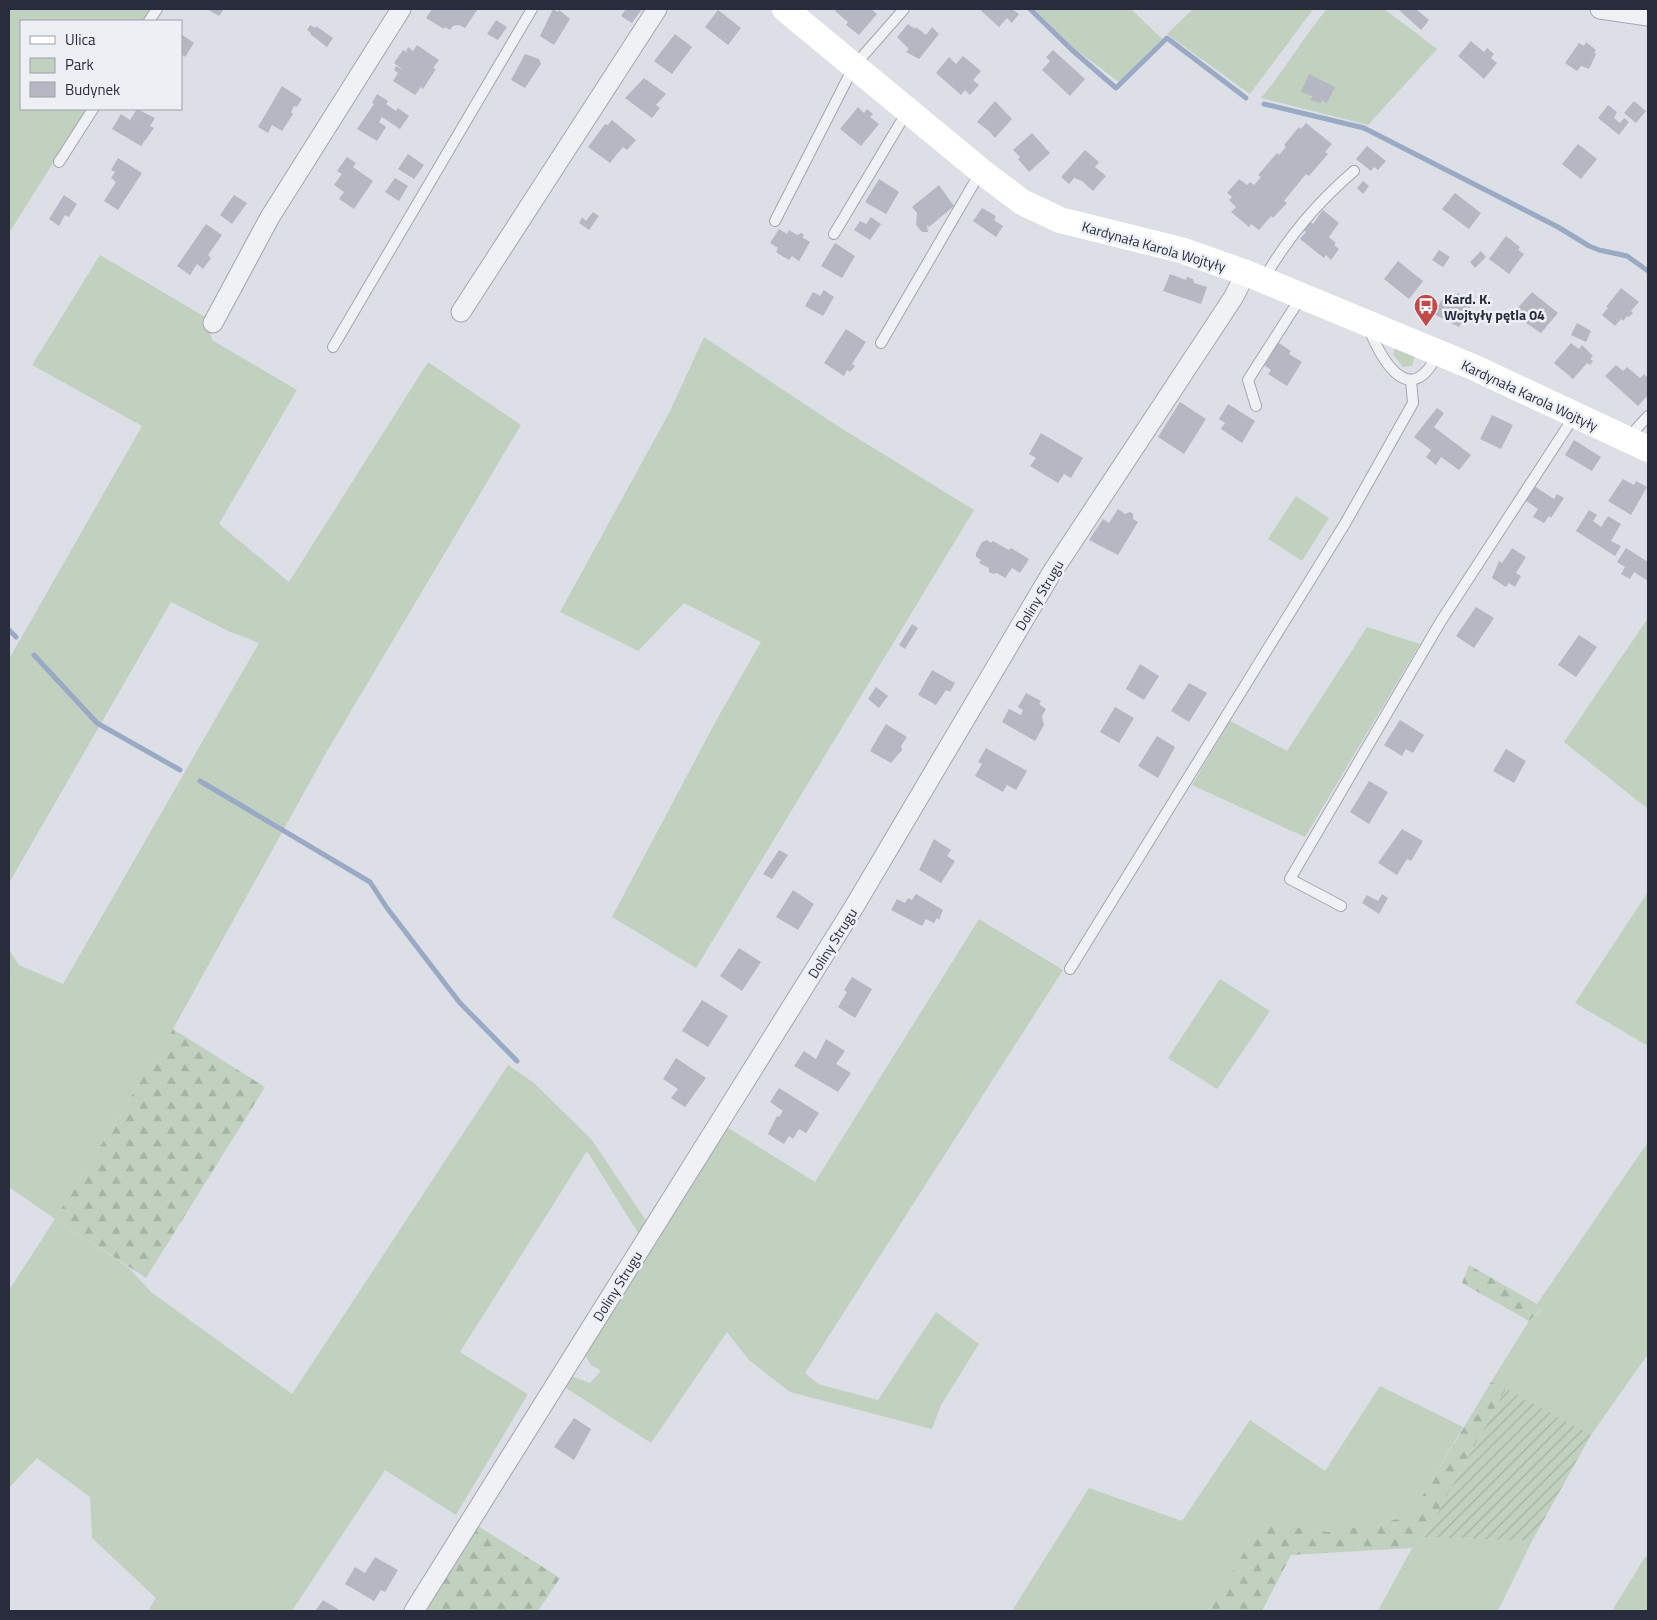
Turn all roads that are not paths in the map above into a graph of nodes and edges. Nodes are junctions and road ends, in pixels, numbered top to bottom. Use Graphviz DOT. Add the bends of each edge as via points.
graph roads {
  1 [pos="157,9"];
  2 [pos="401,9"];
  3 [pos="532,9"];
  4 [pos="657,9"];
  5 [pos="785,9"];
  6 [pos="904,9"];
  7 [pos="1600,9"];
  8 [pos="1648,16"];
  9 [pos="150,20"];
  10 [pos="854,66"];
  11 [pos="92,110"];
  12 [pos="908,110"];
  13 [pos="59,162"];
  14 [pos="981,171"];
  15 [pos="1354,171"];
  16 [pos="775,221"];
  17 [pos="834,234"];
  18 [pos="1254,276"];
  19 [pos="1302,296"];
  20 [pos="461,312"];
  21 [pos="213,323"];
  22 [pos="1366,323"];
  23 [pos="880,343"];
  24 [pos="333,347"];
  25 [pos="1438,353"];
  26 [pos="1411,380"];
  27 [pos="1256,406"];
  28 [pos="1575,415"];
  29 [pos="1648,416"];
  30 [pos="1638,444"];
  31 [pos="1341,906"];
  32 [pos="1070,969"];
  33 [pos="414,1611"];
  1 -- 9 [label="lane"];
  2 -- 21 [label="street" via="270,217"];
  3 -- 24 [label="lane"];
  4 -- 20 [label="street"];
  5 -- 10 [label="street, Kardynała Karola Wojtyły"];
  6 -- 10 [label="lane"];
  7 -- 8 [label="street"];
  10 -- 12 [label="street, Kardynała Karola Wojtyły"];
  10 -- 16 [label="lane"];
  11 -- 13 [label="lane"];
  12 -- 14 [label="street, Kardynała Karola Wojtyły"];
  12 -- 17 [label="lane"];
  14 -- 18 [label="street, Kardynała Karola Wojtyły" via="1028,206 1060,220 1181,250"];
  14 -- 23 [label="lane"];
  15 -- 18 [label="lane"];
  18 -- 19 [label="street, Kardynała Karola Wojtyły"];
  18 -- 33 [label="street, Doliny Strugu" via="1233,298 1051,574 854,907"];
  19 -- 22 [label="street, Kardynała Karola Wojtyły"];
  19 -- 27 [label="lane" via="1248,380"];
  22 -- 25 [label="street, Kardynała Karola Wojtyły"];
  22 -- 26 [label="lane" via="1391,370"];
  25 -- 26 [label="lane" via="1424,376"];
  25 -- 28 [label="street, Kardynała Karola Wojtyły"];
  26 -- 32 [label="lane" via="1414,403 1346,522"];
  28 -- 30 [label="street, Kardynała Karola Wojtyły"];
  28 -- 31 [label="lane" via="1441,621 1290,879"];
  29 -- 30 [label="lane"];
}
